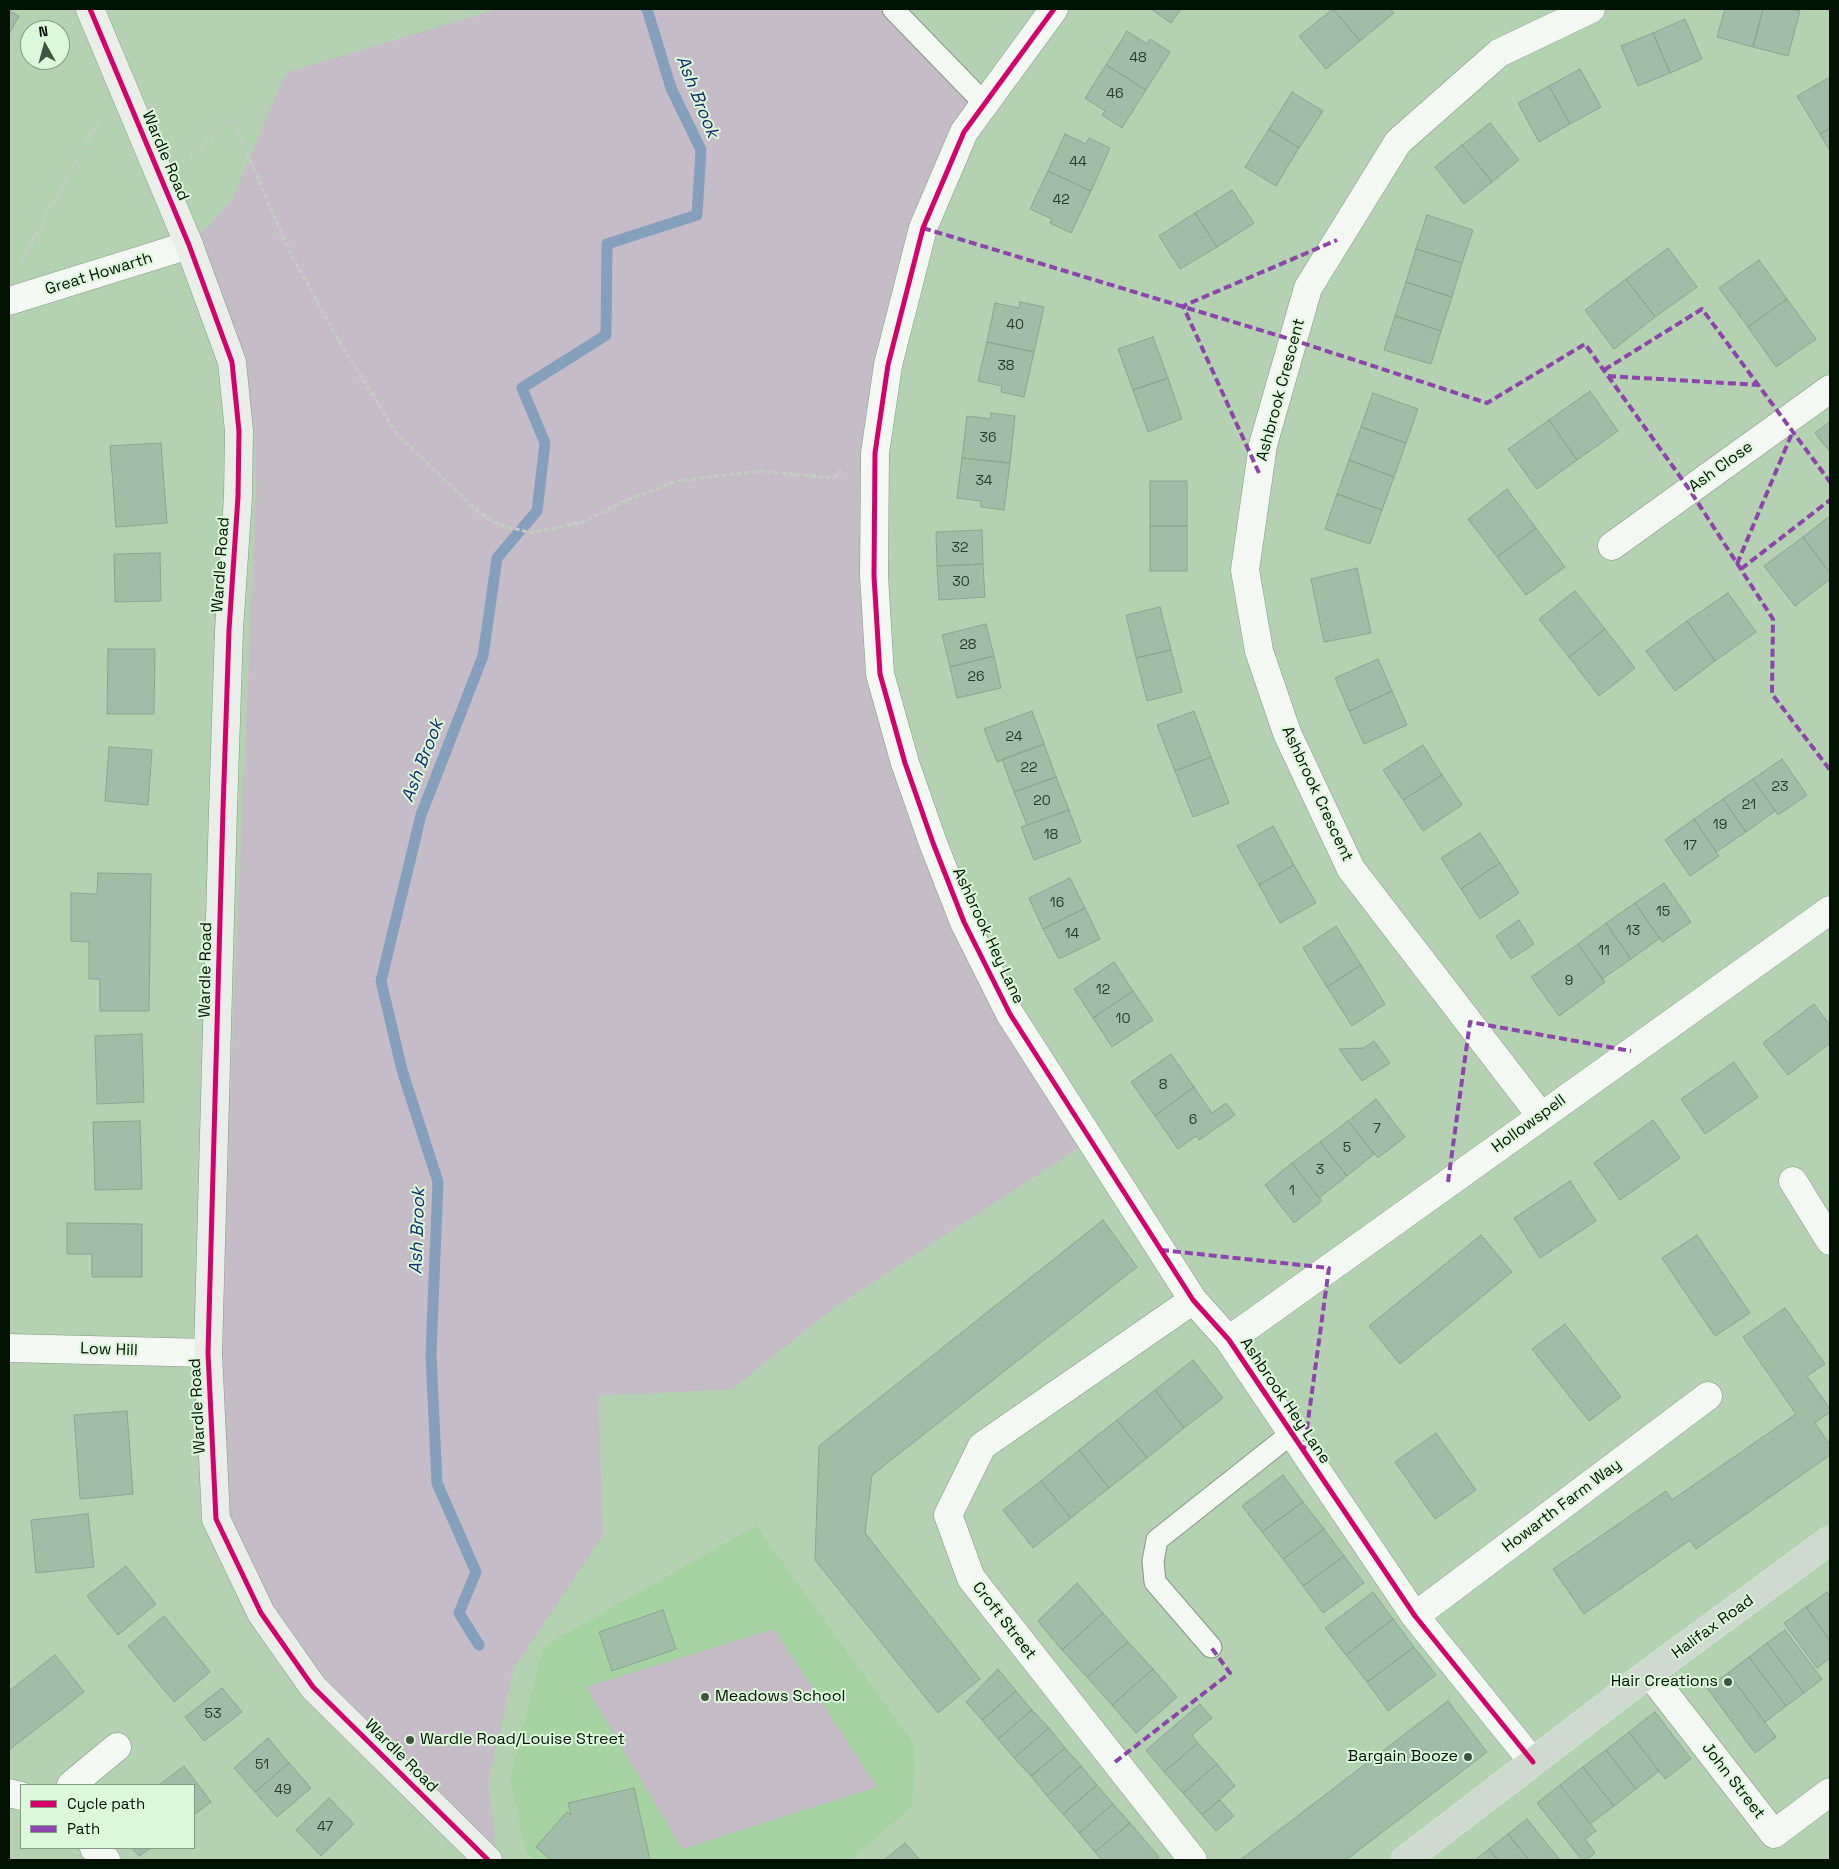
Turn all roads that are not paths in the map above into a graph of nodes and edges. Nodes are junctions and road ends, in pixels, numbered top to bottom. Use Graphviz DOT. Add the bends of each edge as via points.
graph roads {
  1 [pos="90,9"];
  2 [pos="893,9"];
  3 [pos="1054,9"];
  4 [pos="1591,9"];
  5 [pos="984,104"];
  6 [pos="190,246"];
  7 [pos="9,301"];
  8 [pos="1830,389"];
  9 [pos="1612,546"];
  10 [pos="1830,910"];
  11 [pos="1541,1116"];
  12 [pos="1794,1181"];
  13 [pos="1830,1241"];
  14 [pos="1193,1300"];
  15 [pos="1229,1340"];
  16 [pos="9,1348"];
  17 [pos="208,1353"];
  18 [pos="1708,1396"];
  19 [pos="1292,1433"];
  20 [pos="1830,1540"];
  21 [pos="1416,1616"];
  22 [pos="1211,1647"];
  23 [pos="1649,1673"];
  24 [pos="117,1747"];
  25 [pos="1533,1762"];
  26 [pos="72,1784"];
  27 [pos="1830,1792"];
  28 [pos="95,1849"];
  29 [pos="106,1860"];
  30 [pos="488,1860"];
  31 [pos="1193,1860"];
  32 [pos="1406,1860"];
  1 -- 6 [label="street, Wardle Road"];
  2 -- 5 [label="lane"];
  3 -- 5 [label="street, Ashbrook Hey Lane"];
  4 -- 11 [label="street, Ashbrook Crescent" via="1499,53 1398,142 1393,150 1308,288 1264,445 1245,570 1259,651 1287,733 1351,869"];
  5 -- 14 [label="street, Ashbrook Hey Lane" via="964,132 923,228 888,365 875,453 874,576 880,674 905,763 964,922 1010,1014"];
  6 -- 7 [label="street, Great Howarth"];
  6 -- 17 [label="street, Wardle Road" via="232,362 239,431 229,630"];
  8 -- 9 [label="street, Ash Close"];
  10 -- 11 [label="street, Hollowspell"];
  11 -- 15 [label="street, Hollowspell"];
  12 -- 13 [label="street"];
  14 -- 15 [label="street, Ashbrook Hey Lane"];
  14 -- 31 [label="street, Croft Street" via="982,1446 948,1515 971,1578"];
  15 -- 19 [label="street, Ashbrook Hey Lane"];
  16 -- 17 [label="street, Low Hill"];
  17 -- 30 [label="street, Wardle Road" via="216,1518 261,1613 313,1686"];
  18 -- 21 [label="street, Howarth Farm Way"];
  19 -- 21 [label="street, Ashbrook Hey Lane"];
  19 -- 22 [label="lane" via="1157,1540 1155,1582"];
  20 -- 23 [label="highway, Halifax Road"];
  21 -- 25 [label="street, Ashbrook Hey Lane"];
  23 -- 25 [label="highway, Halifax Road"];
  23 -- 27 [label="street, John Street" via="1774,1834"];
  24 -- 26 [label="street"];
  25 -- 32 [label="highway, Halifax Road"];
  28 -- 29 [label="street"];
}
